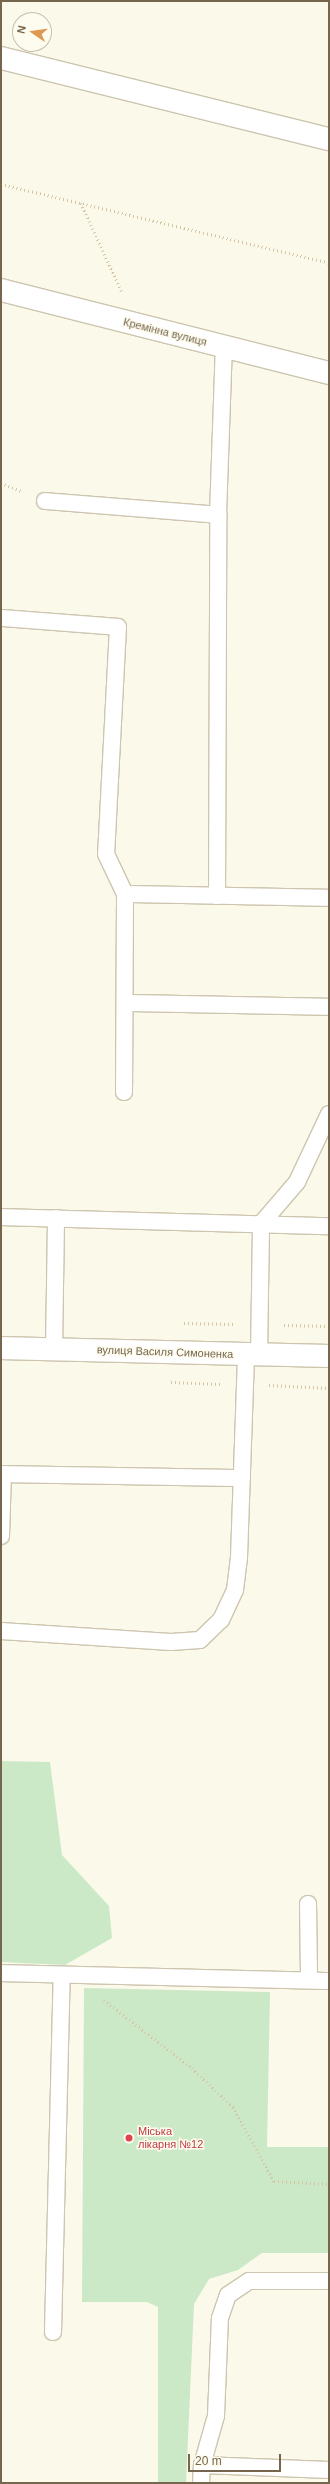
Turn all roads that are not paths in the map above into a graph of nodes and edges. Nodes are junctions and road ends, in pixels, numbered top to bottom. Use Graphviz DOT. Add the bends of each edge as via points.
graph roads {
  1 [pos="1,58"];
  2 [pos="329,139"];
  3 [pos="1,290"];
  4 [pos="224,347"];
  5 [pos="329,373"];
  6 [pos="45,501"];
  7 [pos="218,515"];
  8 [pos="1,618"];
  9 [pos="125,894"];
  10 [pos="218,896"];
  11 [pos="329,898"];
  12 [pos="125,1003"];
  13 [pos="329,1006"];
  14 [pos="124,1092"];
  15 [pos="329,1114"];
  16 [pos="1,1217"];
  17 [pos="56,1218"];
  18 [pos="261,1224"];
  19 [pos="329,1226"];
  20 [pos="1,1348"];
  21 [pos="54,1349"];
  22 [pos="253,1355"];
  23 [pos="329,1356"];
  24 [pos="2,1474"];
  25 [pos="242,1478"];
  26 [pos="1,1536"];
  27 [pos="1,1631"];
  28 [pos="308,1904"];
  29 [pos="1,1974"];
  30 [pos="67,1975"];
  31 [pos="310,1980"];
  32 [pos="329,1980"];
  33 [pos="329,2281"];
  34 [pos="53,2332"];
  35 [pos="202,2465"];
  36 [pos="329,2470"];
  37 [pos="201,2483"];
  1 -- 2 [label="street"];
  3 -- 4 [label="street, Кремінна вулиця"];
  4 -- 5 [label="street, Кремінна вулиця"];
  4 -- 7 [label="lane"];
  6 -- 7 [label="lane"];
  7 -- 10 [label="lane"];
  8 -- 9 [label="lane" via="118,627 106,854"];
  9 -- 10 [label="lane"];
  9 -- 12 [label="lane"];
  10 -- 11 [label="lane"];
  12 -- 13 [label="lane"];
  12 -- 14 [label="lane"];
  15 -- 18 [label="lane" via="297,1182"];
  16 -- 17 [label="lane"];
  17 -- 18 [label="lane"];
  17 -- 21 [label="lane"];
  18 -- 19 [label="lane"];
  18 -- 22 [label="lane"];
  20 -- 21 [label="street, вулиця Василя Симоненка"];
  21 -- 22 [label="street, вулиця Василя Симоненка"];
  22 -- 23 [label="street, вулиця Василя Симоненка"];
  22 -- 25 [label="lane"];
  24 -- 25 [label="lane"];
  24 -- 26 [label="lane"];
  25 -- 27 [label="lane" via="235,1590 221,1620 200,1640 171,1642"];
  28 -- 31 [label="lane"];
  29 -- 30 [label="lane"];
  30 -- 31 [label="lane"];
  30 -- 34 [label="lane"];
  31 -- 32 [label="lane"];
  33 -- 35 [label="lane" via="250,2281 228,2295 220,2318 216,2416"];
  35 -- 36 [label="lane"];
  35 -- 37 [label="lane"];
}
